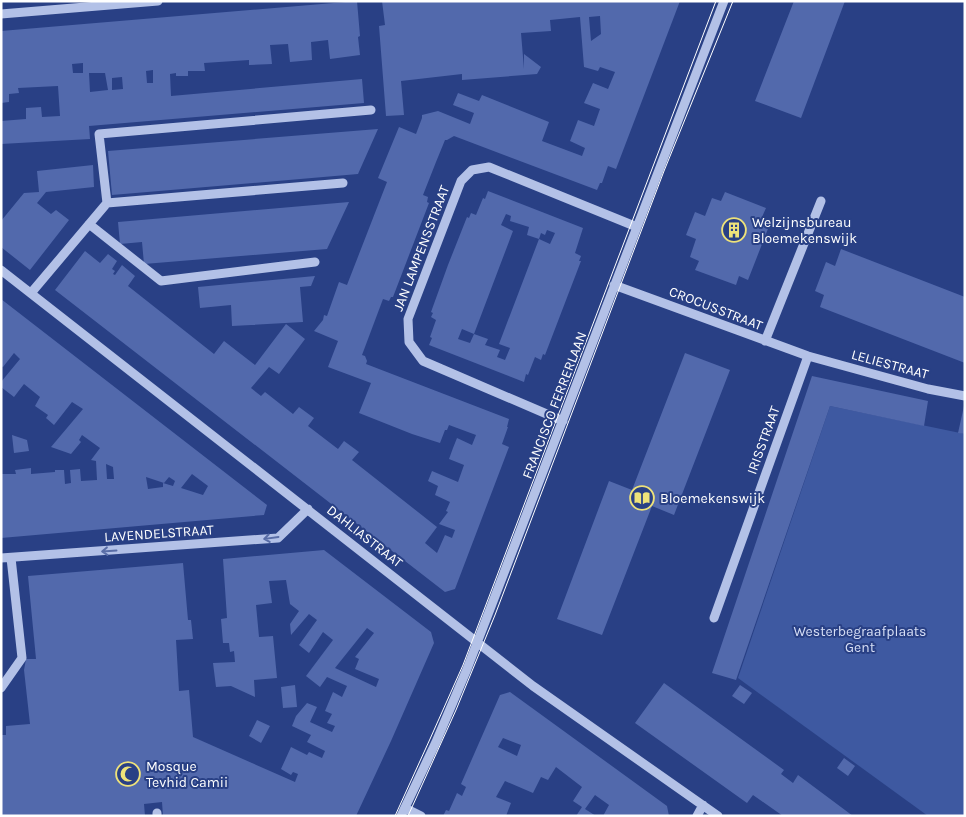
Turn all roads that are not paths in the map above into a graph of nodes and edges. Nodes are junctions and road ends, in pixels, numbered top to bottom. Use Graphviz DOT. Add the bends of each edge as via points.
graph roads {
  1 [pos="29,1"];
  2 [pos="158,1"];
  3 [pos="724,1"];
  4 [pos="29,11"];
  5 [pos="1,14"];
  6 [pos="371,110"];
  7 [pos="344,183"];
  8 [pos="821,201"];
  9 [pos="107,203"];
  10 [pos="89,224"];
  11 [pos="637,227"];
  12 [pos="315,262"];
  13 [pos="1,270"];
  14 [pos="614,285"];
  15 [pos="31,294"];
  16 [pos="765,341"];
  17 [pos="808,356"];
  18 [pos="965,396"];
  19 [pos="563,421"];
  20 [pos="308,509"];
  21 [pos="1,558"];
  22 [pos="11,558"];
  23 [pos="714,618"];
  24 [pos="478,642"];
  25 [pos="1,688"];
  26 [pos="703,805"];
  27 [pos="403,812"];
  28 [pos="421,816"];
  29 [pos="697,816"];
  30 [pos="718,816"];
  1 -- 4 [label="street"];
  2 -- 4 [label="street"];
  3 -- 11 [label="street, FRANCISCO FERRERLAAN"];
  4 -- 5 [label="street"];
  6 -- 9 [label="street" via="99,134"];
  7 -- 9 [label="street"];
  8 -- 16 [label="street"];
  9 -- 10 [label="street"];
  10 -- 12 [label="street" via="161,281"];
  10 -- 15 [label="street"];
  11 -- 14 [label="street, FRANCISCO FERRERLAAN"];
  11 -- 19 [label="street, JAN LAMPENSSTRAAT" via="489,167 472,170 460,181 408,319 409,342 424,361"];
  13 -- 15 [label="street, DAHLIASTRAAT"];
  14 -- 16 [label="street, CROCUSSTRAAT"];
  14 -- 19 [label="street, FRANCISCO FERRERLAAN"];
  15 -- 20 [label="street, DAHLIASTRAAT"];
  16 -- 17 [label="street, CROCUSSTRAAT"];
  17 -- 18 [label="street, LELIESTRAAT"];
  17 -- 23 [label="street, IRISSTRAAT"];
  19 -- 24 [label="street, FRANCISCO FERRERLAAN"];
  20 -- 22 [label="street, LAVENDELSTRAAT, one-way" via="278,538"];
  20 -- 24 [label="street, DAHLIASTRAAT"];
  21 -- 22 [label="street, LAVENDELSTRAAT"];
  22 -- 25 [label="street" via="22,658"];
  24 -- 26 [label="street, DAHLIASTRAAT" via="533,686"];
  24 -- 27 [label="street, FRANCISCO FERRERLAAN"];
  26 -- 29 [label="street"];
  26 -- 30 [label="street, DAHLIASTRAAT"];
  27 -- 28 [label="street"];
}
